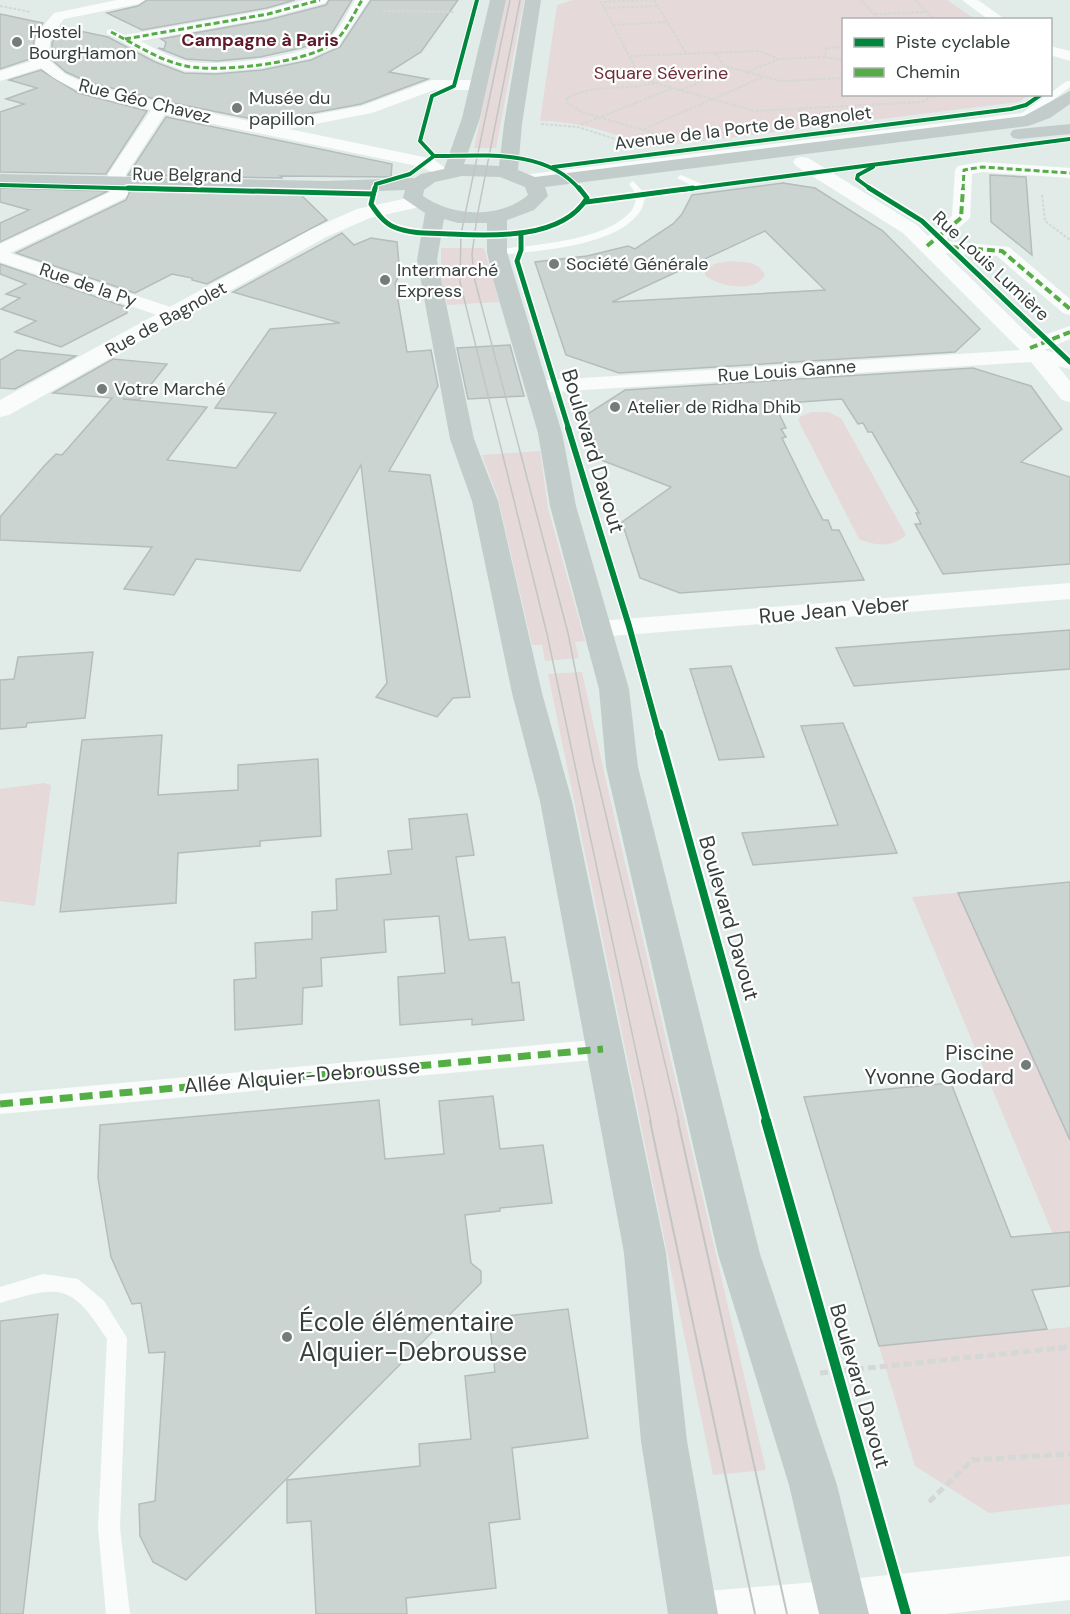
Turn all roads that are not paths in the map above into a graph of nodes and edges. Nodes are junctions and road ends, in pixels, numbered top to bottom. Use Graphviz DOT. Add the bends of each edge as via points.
graph roads {
  1 [pos="138,0"];
  2 [pos="498,0"];
  3 [pos="533,0"];
  4 [pos="969,0"];
  5 [pos="310,1"];
  6 [pos="359,5"];
  7 [pos="996,18"];
  8 [pos="111,32"];
  9 [pos="125,39"];
  10 [pos="1052,51"];
  11 [pos="1070,56"];
  12 [pos="43,62"];
  13 [pos="0,76"];
  14 [pos="1070,83"];
  15 [pos="478,85"];
  16 [pos="1070,96"];
  17 [pos="161,108"];
  18 [pos="989,119"];
  19 [pos="1028,121"];
  20 [pos="255,127"];
  21 [pos="1070,129"];
  22 [pos="953,131"];
  23 [pos="802,162"];
  24 [pos="447,172"];
  25 [pos="819,172"];
  26 [pos="1070,173"];
  27 [pos="681,178"];
  28 [pos="0,180"];
  29 [pos="117,183"];
  30 [pos="525,183"];
  31 [pos="633,184"];
  32 [pos="423,200"];
  33 [pos="497,216"];
  34 [pos="927,246"];
  35 [pos="497,252"];
  36 [pos="0,254"];
  37 [pos="1070,309"];
  38 [pos="176,315"];
  39 [pos="1070,332"];
  40 [pos="1034,351"];
  41 [pos="1070,363"];
  42 [pos="536,387"];
  43 [pos="1070,395"];
  44 [pos="0,410"];
  45 [pos="1070,591"];
  46 [pos="599,629"];
  47 [pos="603,1049"];
  48 [pos="0,1104"];
  49 [pos="0,1295"];
  50 [pos="1070,1578"];
  51 [pos="843,1608"];
  52 [pos="118,1614"];
  53 [pos="693,1614"];
  54 [pos="707,1614"];
  1 -- 12 [label="street" via="49,13 41,45"];
  2 -- 15 [label="main road"];
  3 -- 30 [label="main road" via="513,124"];
  4 -- 7 [label="street"];
  5 -- 9 [label="street" via="267,14"];
  6 -- 9 [label="street" via="327,47 222,69 183,66"];
  8 -- 9 [label="street"];
  10 -- 11 [label="street"];
  12 -- 13 [label="street"];
  12 -- 17 [label="street, Rue Géo Chavez" via="60,77 81,87"];
  14 -- 18 [label="lane" via="1033,111"];
  15 -- 20 [label="street" via="432,85 366,110"];
  15 -- 24 [label="main road" via="471,118"];
  16 -- 19 [label="main road, Avenue de la Porte de Bagnolet"];
  17 -- 20 [label="street, Rue Géo Chavez"];
  17 -- 29 [label="street" via="117,174"];
  18 -- 19 [label="lane"];
  18 -- 30 [label="lane"];
  19 -- 22 [label="main road, Avenue de la Porte de Bagnolet"];
  20 -- 24 [label="street, Rue Géo Chavez" via="427,163"];
  21 -- 23 [label="main road, Avenue de la Porte de Bagnolet"];
  22 -- 23 [label="main road" via="938,137 801,155"];
  22 -- 30 [label="main road, Avenue de la Porte de Bagnolet"];
  23 -- 25 [label="street, Rue Louis Lumière"];
  23 -- 27 [label="main road, Avenue de la Porte de Bagnolet"];
  24 -- 30 [label="main road" via="473,170"];
  24 -- 32 [label="main road"];
  25 -- 27 [label="lane, Avenue de la Porte de Bagnolet" via="701,187"];
  25 -- 34 [label="street, Rue Louis Lumière" via="909,229"];
  26 -- 34 [label="street" via="982,167 964,170 961,218"];
  27 -- 31 [label="main road, Avenue de la Porte de Bagnolet"];
  28 -- 29 [label="main road, Rue Belgrand"];
  29 -- 32 [label="main road, Rue Belgrand" via="326,187"];
  29 -- 36 [label="street" via="119,194 114,198"];
  30 -- 31 [label="main road, Avenue de la Porte de Bagnolet"];
  30 -- 33 [label="main road" via="523,208"];
  31 -- 35 [label="lane" via="642,198 632,216 610,229 564,244"];
  32 -- 33 [label="main road" via="464,217"];
  32 -- 38 [label="street, Rue de Bagnolet" via="319,233"];
  32 -- 47 [label="main road" via="427,260 462,439 485,501 527,693 556,801"];
  33 -- 35 [label="main road, Boulevard Davout"];
  34 -- 37 [label="street" via="1002,250"];
  34 -- 40 [label="street, Rue Louis Lumière"];
  35 -- 42 [label="main road, Boulevard Davout"];
  36 -- 38 [label="street, Rue de la Py"];
  38 -- 44 [label="street, Rue de Bagnolet"];
  39 -- 40 [label="street"];
  40 -- 41 [label="street"];
  40 -- 42 [label="street, Rue Louis Ganne"];
  40 -- 43 [label="street, Rue Louis Lumière"];
  42 -- 46 [label="main road, Boulevard Davout" via="550,434 563,506"];
  45 -- 46 [label="street, Rue Jean Veber"];
  46 -- 51 [label="main road, Boulevard Davout" via="614,689 622,767 739,1254 813,1485"];
  47 -- 48 [label="street, Allée Alquier-Debrousse"];
  47 -- 53 [label="main road" via="645,1253 664,1441"];
  49 -- 52 [label="lane" via="43,1282 70,1286 97,1306 117,1338 109,1528"];
  50 -- 51 [label="street"];
  51 -- 54 [label="street"];
}
